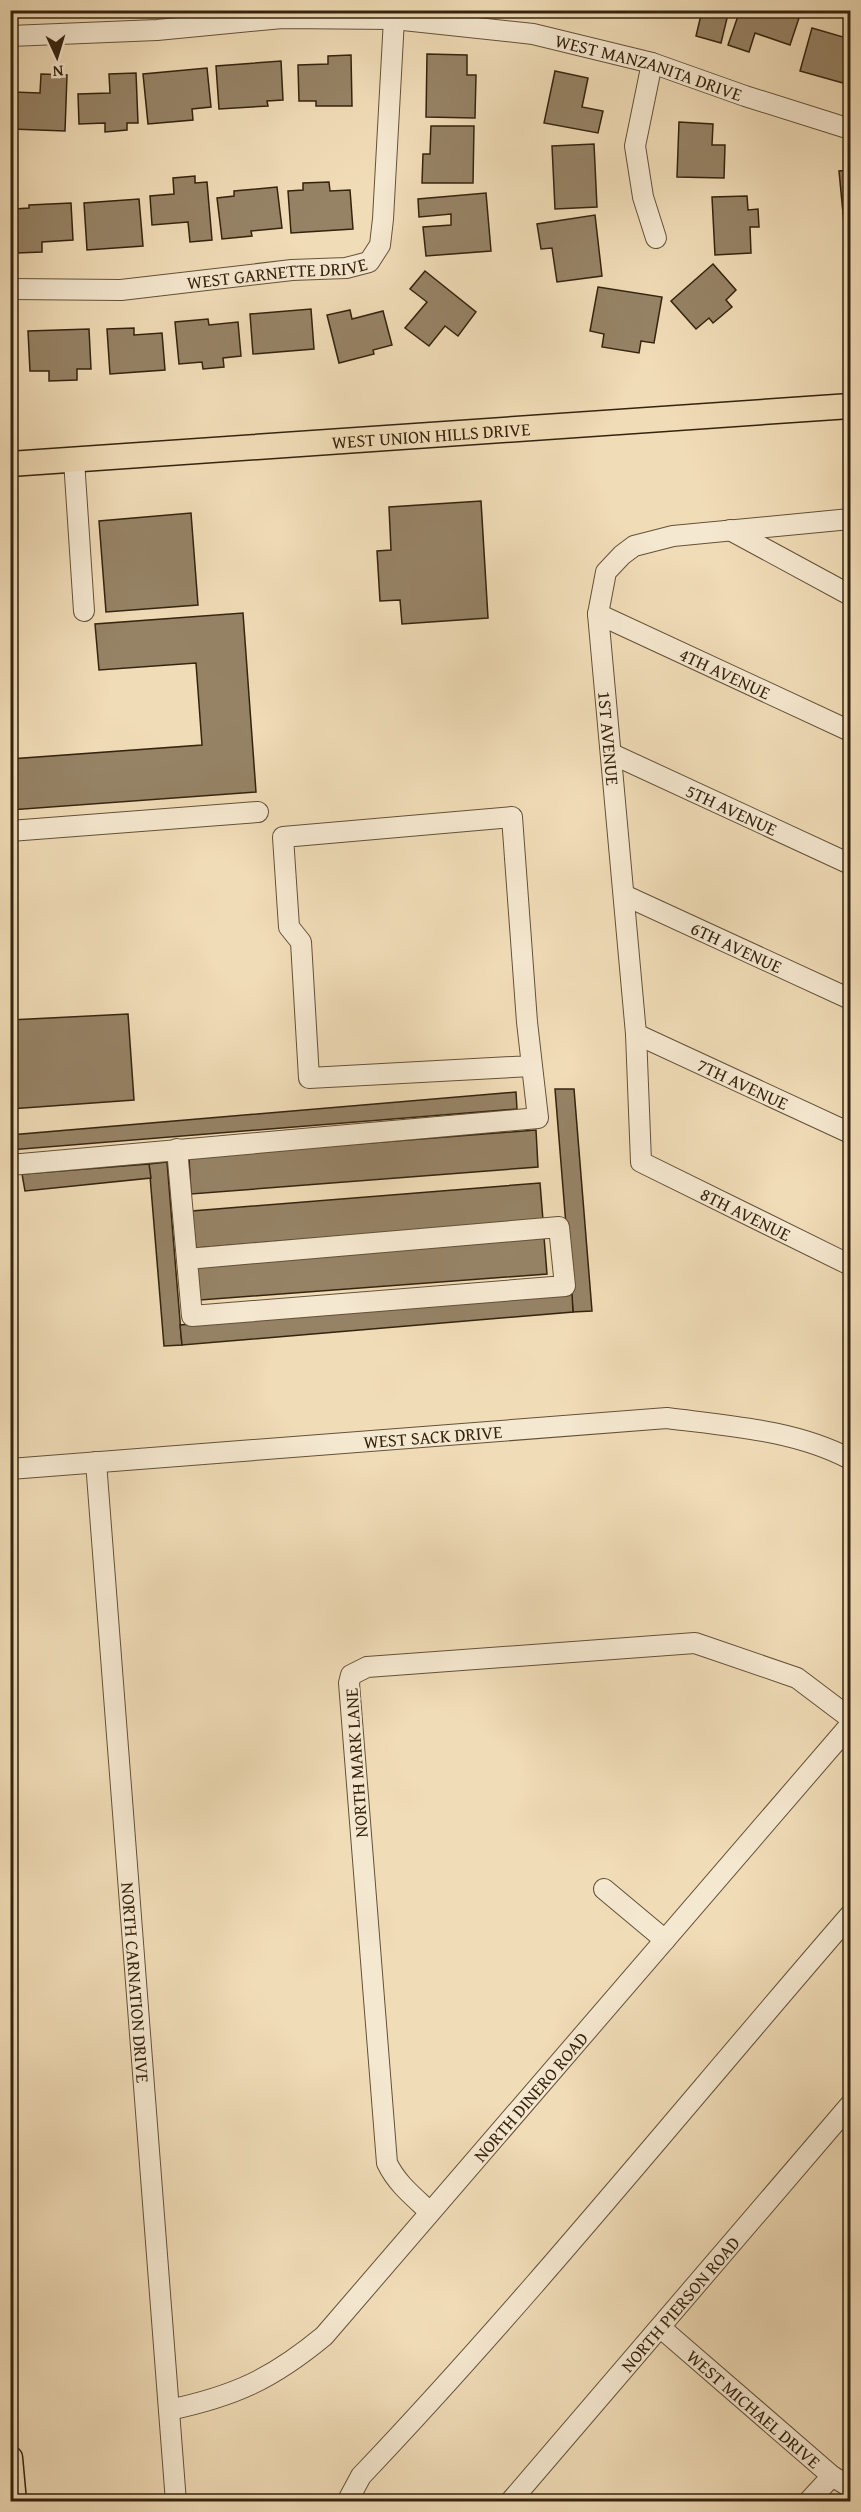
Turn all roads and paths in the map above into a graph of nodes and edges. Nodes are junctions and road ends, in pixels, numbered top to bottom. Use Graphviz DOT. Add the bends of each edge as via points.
graph roads {
  1 [pos="394,19"];
  2 [pos="10,36"];
  3 [pos="652,63"];
  4 [pos="850,129"];
  5 [pos="656,238"];
  6 [pos="10,289"];
  7 [pos="850,406"];
  8 [pos="74,460"];
  9 [pos="10,464"];
  10 [pos="850,519"];
  11 [pos="729,530"];
  12 [pos="850,595"];
  13 [pos="84,611"];
  14 [pos="598,614"];
  15 [pos="850,731"];
  16 [pos="612,754"];
  17 [pos="258,812"];
  18 [pos="10,831"];
  19 [pos="850,864"];
  20 [pos="624,895"];
  21 [pos="850,999"];
  22 [pos="636,1034"];
  23 [pos="531,1066"];
  24 [pos="850,1133"];
  25 [pos="177,1149"];
  26 [pos="641,1162"];
  27 [pos="10,1166"];
  28 [pos="187,1258"];
  29 [pos="850,1265"];
  30 [pos="850,1459"];
  31 [pos="96,1462"];
  32 [pos="10,1469"];
  33 [pos="850,1718"];
  34 [pos="850,1725"];
  35 [pos="604,1889"];
  36 [pos="850,1915"];
  37 [pos="665,1940"];
  38 [pos="850,2105"];
  39 [pos="430,2212"];
  40 [pos="661,2328"];
  41 [pos="169,2410"];
  42 [pos="10,2458"];
  43 [pos="832,2476"];
  44 [pos="850,2487"];
  45 [pos="14,2502"];
  46 [pos="176,2502"];
  47 [pos="347,2502"];
  48 [pos="510,2502"];
  49 [pos="808,2502"];
  1 -- 2 [label="street, WEST MANZANITA DRIVE" via="282,18 157,30"];
  1 -- 3 [label="street, WEST MANZANITA DRIVE" via="533,33"];
  1 -- 6 [label="street, WEST GARNETTE DRIVE" via="383,219 380,245 369,262 346,268 292,270 121,290"];
  3 -- 4 [label="street, WEST MANZANITA DRIVE"];
  3 -- 5 [label="street" via="635,146 643,197"];
  7 -- 8 [label="main road, WEST UNION HILLS DRIVE"];
  8 -- 9 [label="main road, WEST UNION HILLS DRIVE"];
  8 -- 13 [label="street"];
  10 -- 11 [label="street, 1ST AVENUE"];
  11 -- 12 [label="street"];
  11 -- 14 [label="street, 1ST AVENUE" via="665,537 634,546 606,572"];
  14 -- 15 [label="street, 4TH AVENUE"];
  14 -- 16 [label="street, 1ST AVENUE"];
  16 -- 19 [label="street, 5TH AVENUE"];
  16 -- 20 [label="street, 1ST AVENUE"];
  17 -- 18 [label="street"];
  20 -- 21 [label="street, 6TH AVENUE"];
  20 -- 22 [label="street, 1ST AVENUE"];
  22 -- 24 [label="street, 7TH AVENUE"];
  22 -- 26 [label="street, 1ST AVENUE"];
  23 -- 23 [label="street" via="512,817 283,837 289,927 301,942 309,1078"];
  23 -- 25 [label="street" via="538,1118"];
  25 -- 27 [label="street"];
  25 -- 28 [label="street"];
  26 -- 29 [label="street, 8TH AVENUE"];
  28 -- 28 [label="street" via="192,1316 565,1286 560,1227"];
  30 -- 31 [label="street, WEST SACK DRIVE" via="824,1445 753,1429 667,1418"];
  31 -- 32 [label="street, WEST SACK DRIVE"];
  31 -- 41 [label="street, NORTH CARNATION DRIVE"];
  33 -- 39 [label="street, NORTH MARK LANE" via="797,1678 695,1643 367,1667 351,1675 387,2163 402,2186"];
  34 -- 37 [label="street, NORTH DINERO ROAD"];
  35 -- 37 [label="street"];
  36 -- 47 [label="street" via="524,2299 361,2476"];
  37 -- 39 [label="street, NORTH DINERO ROAD"];
  38 -- 40 [label="street, NORTH PIERSON ROAD"];
  39 -- 41 [label="street, NORTH DINERO ROAD" via="324,2336 307,2350 246,2388"];
  40 -- 43 [label="street, WEST MICHAEL DRIVE"];
  40 -- 48 [label="street, NORTH PIERSON ROAD"];
  41 -- 46 [label="street, NORTH CARNATION DRIVE"];
  42 -- 45 [label="main road"];
  43 -- 44 [label="street, WEST MICHAEL DRIVE"];
  43 -- 49 [label="street"];
}
